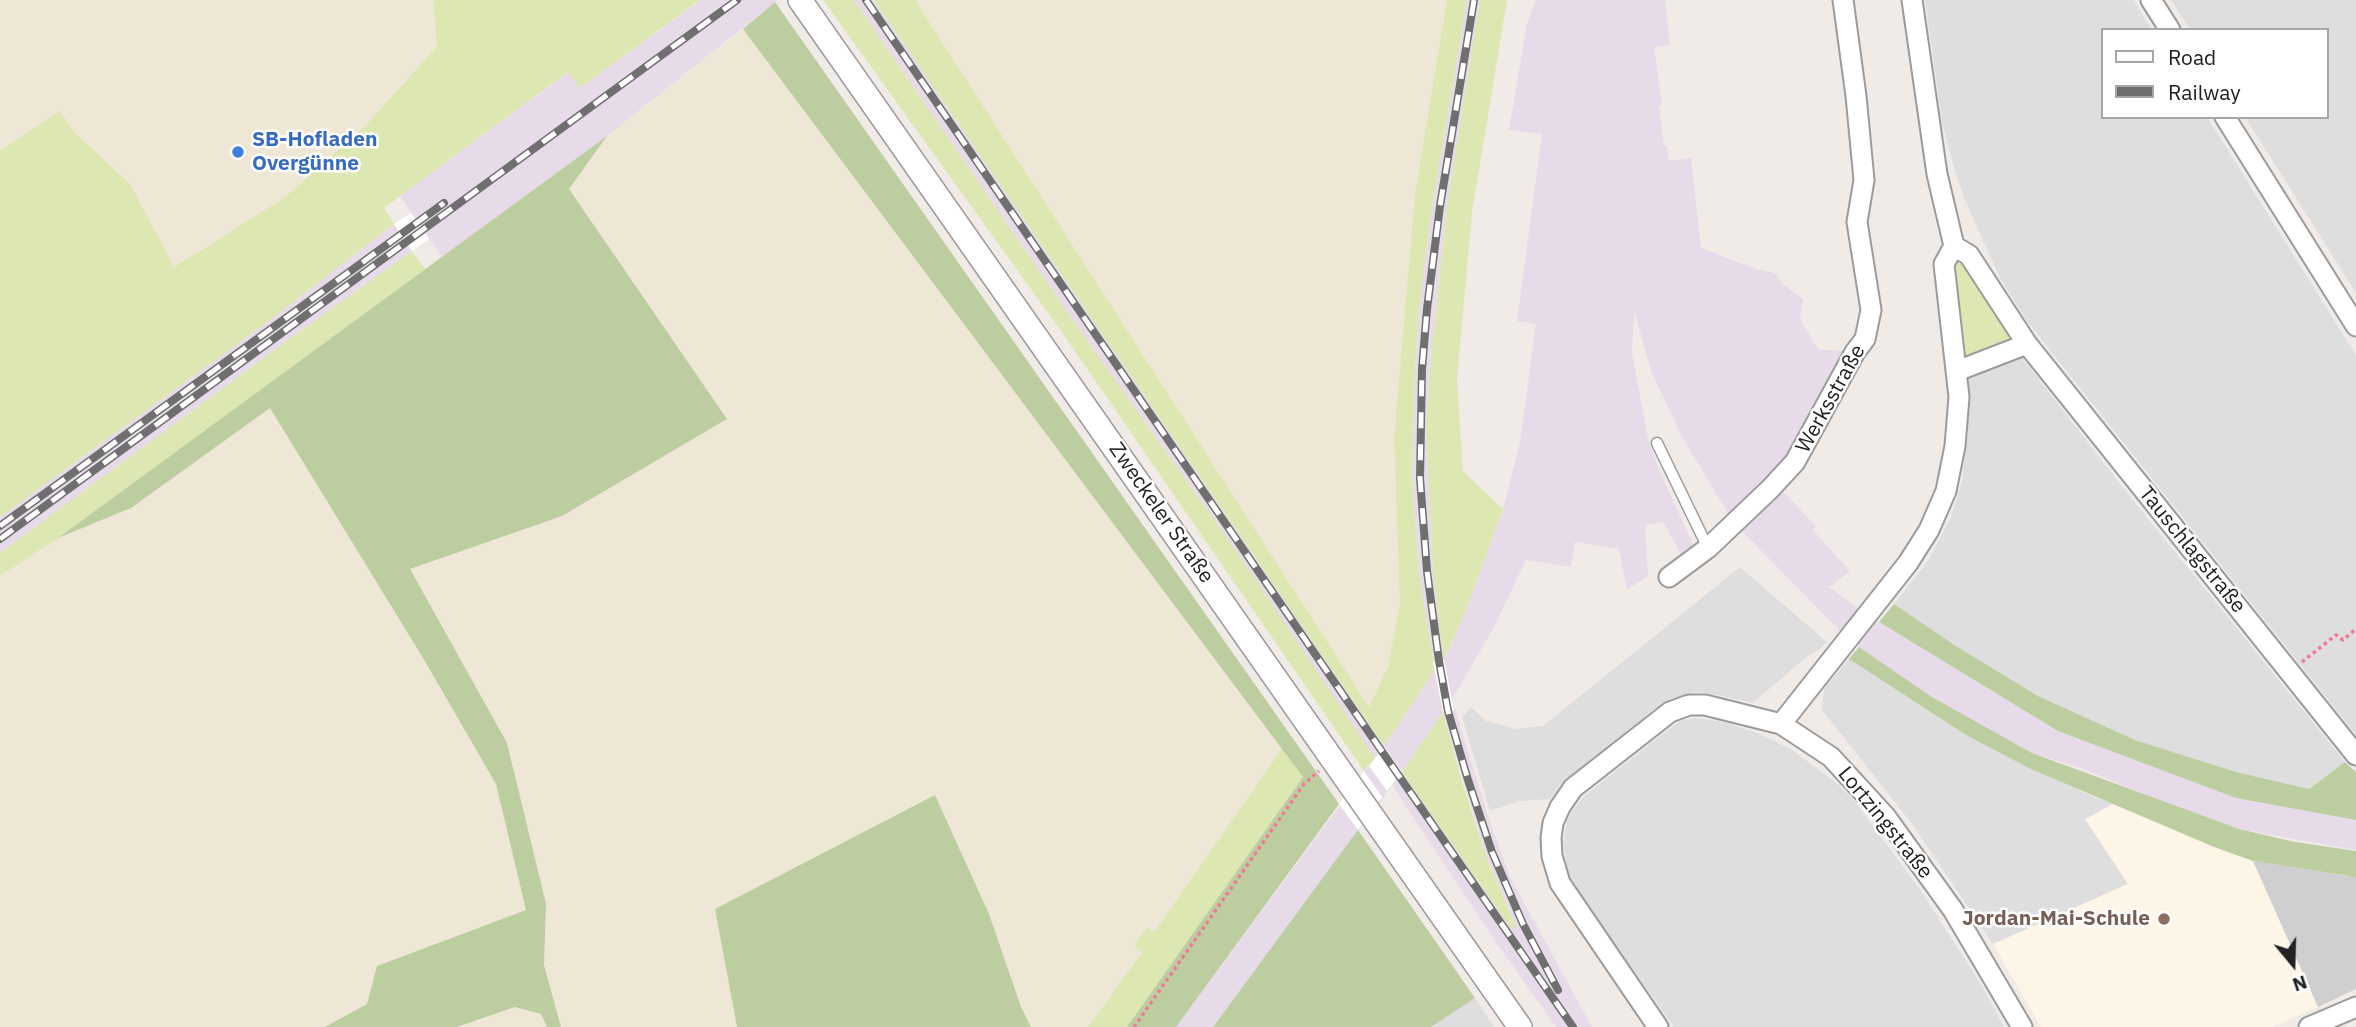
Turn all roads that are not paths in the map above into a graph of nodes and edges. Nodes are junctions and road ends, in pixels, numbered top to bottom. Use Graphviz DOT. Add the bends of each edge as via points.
graph roads {
  1 [pos="800,0"];
  2 [pos="1843,0"];
  3 [pos="1912,0"];
  4 [pos="2151,0"];
  5 [pos="2169,28"];
  6 [pos="2226,119"];
  7 [pos="1954,246"];
  8 [pos="2356,326"];
  9 [pos="2027,344"];
  10 [pos="1957,371"];
  11 [pos="1657,443"];
  12 [pos="1708,548"];
  13 [pos="1669,577"];
  14 [pos="1781,724"];
  15 [pos="2356,755"];
  16 [pos="2356,1007"];
  17 [pos="1520,1027"];
  18 [pos="1658,1027"];
  19 [pos="2022,1027"];
  20 [pos="2309,1027"];
  1 -- 17 [label="street, Zweckeler Straße"];
  2 -- 12 [label="street, Werksstraße" via="1864,180 1857,222 1871,310 1865,339 1795,463"];
  3 -- 7 [label="street" via="1937,174"];
  4 -- 5 [label="street"];
  6 -- 8 [label="street"];
  7 -- 9 [label="street, Tauschlagstraße" via="1969,255"];
  7 -- 10 [label="street" via="1944,264"];
  9 -- 10 [label="street"];
  9 -- 15 [label="street, Tauschlagstraße"];
  10 -- 14 [label="street" via="1955,446 1946,491 1929,530"];
  11 -- 12 [label="lane"];
  12 -- 13 [label="street, Werksstraße"];
  14 -- 18 [label="street, Lortzingstraße" via="1705,705 1670,712 1573,788 1553,823 1555,869 1566,894"];
  14 -- 19 [label="street, Lortzingstraße" via="1830,757 1886,817 1953,910"];
  16 -- 20 [label="street"];
}
